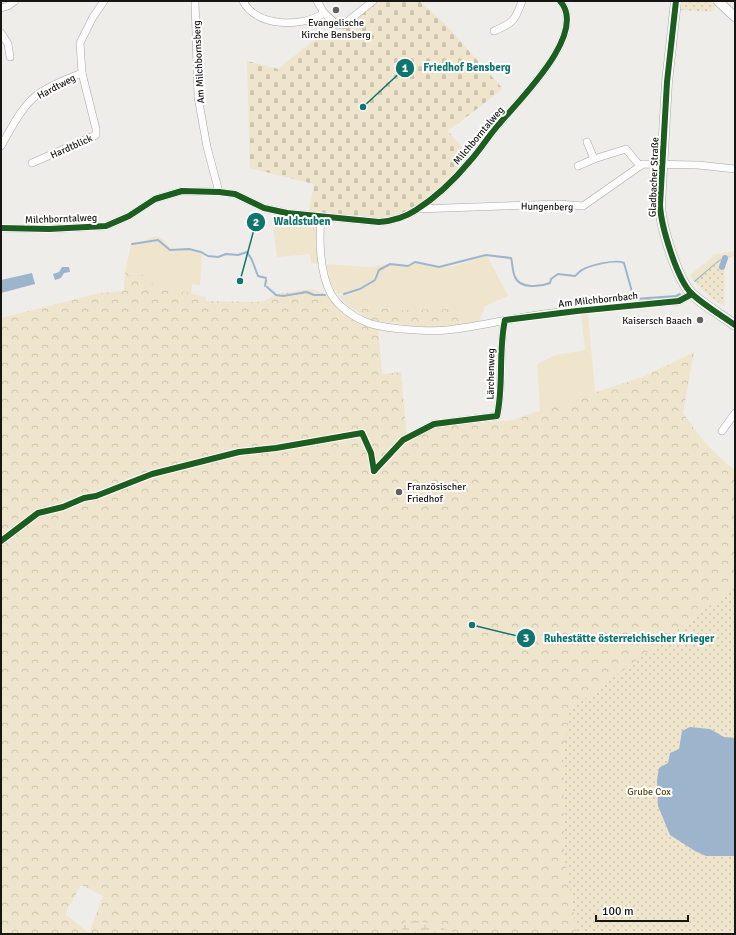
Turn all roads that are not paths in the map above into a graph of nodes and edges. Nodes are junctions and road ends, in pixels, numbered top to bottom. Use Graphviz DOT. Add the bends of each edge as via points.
graph roads {
  1 [pos="15,1"];
  2 [pos="104,1"];
  3 [pos="195,1"];
  4 [pos="243,1"];
  5 [pos="317,1"];
  6 [pos="373,1"];
  7 [pos="522,1"];
  8 [pos="560,1"];
  9 [pos="676,1"];
  10 [pos="718,1"];
  11 [pos="1,8"];
  12 [pos="324,13"];
  13 [pos="735,17"];
  14 [pos="494,31"];
  15 [pos="1,33"];
  16 [pos="10,57"];
  17 [pos="82,73"];
  18 [pos="587,142"];
  19 [pos="1,146"];
  20 [pos="594,159"];
  21 [pos="32,163"];
  22 [pos="663,163"];
  23 [pos="578,166"];
  24 [pos="640,166"];
  25 [pos="735,169"];
  26 [pos="219,192"];
  27 [pos="417,209"];
  28 [pos="321,216"];
  29 [pos="1,228"];
  30 [pos="692,294"];
  31 [pos="505,320"];
  32 [pos="735,325"];
  33 [pos="735,413"];
  34 [pos="722,431"];
  35 [pos="417,433"];
  1 -- 11 [label="street"];
  2 -- 17 [label="street, Hardtweg" via="80,43"];
  3 -- 26 [label="street, Am Milchbornsberg" via="198,97 208,152"];
  4 -- 12 [label="street" via="254,14 276,22 304,21 318,18"];
  5 -- 12 [label="street"];
  6 -- 12 [label="street" via="343,25 335,24"];
  7 -- 14 [label="street" via="516,17"];
  8 -- 27 [label="street, Milchborntalweg" via="565,6 567,17 564,33 558,51 541,77 499,124 470,162"];
  9 -- 22 [label="main road, Gladbacher Straße" via="667,82"];
  10 -- 13 [label="street"];
  15 -- 16 [label="street" via="8,44"];
  17 -- 19 [label="street, Hardtweg" via="35,96"];
  17 -- 21 [label="street, Hardtblick" via="96,135"];
  18 -- 20 [label="street"];
  20 -- 23 [label="street"];
  20 -- 24 [label="street" via="626,149"];
  22 -- 24 [label="street, Hungenberg"];
  22 -- 25 [label="street, Hungenberg"];
  22 -- 30 [label="main road, Gladbacher Straße" via="661,221 681,278"];
  24 -- 27 [label="street, Hungenberg" via="583,206 559,204"];
  26 -- 28 [label="street, Milchborntalweg" via="235,194 275,211"];
  26 -- 29 [label="street, Milchborntalweg" via="182,191 165,195 106,226"];
  27 -- 28 [label="street, Milchborntalweg" via="394,221 379,222"];
  28 -- 31 [label="street, Am Milchbornbach" via="322,260 327,283 339,304 357,318 378,325 438,331"];
  30 -- 31 [label="street, Am Milchbornbach" via="679,301"];
  30 -- 32 [label="main road, Gladbacher Straße"];
  31 -- 35 [label="street, Lärchenweg" via="501,343 500,405 497,416 434,424"];
  33 -- 34 [label="street"];
}
